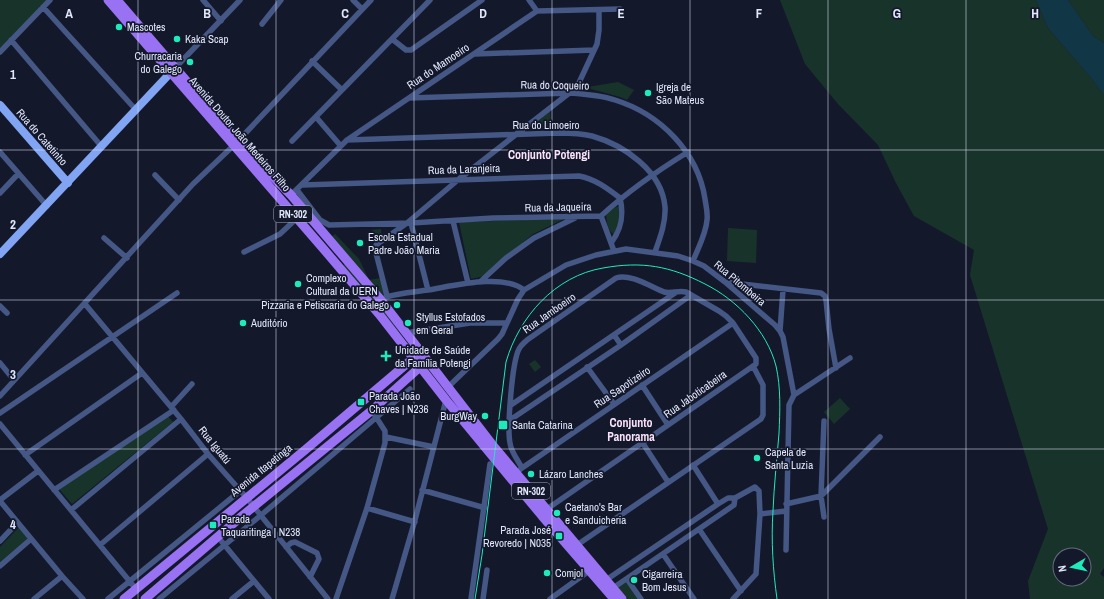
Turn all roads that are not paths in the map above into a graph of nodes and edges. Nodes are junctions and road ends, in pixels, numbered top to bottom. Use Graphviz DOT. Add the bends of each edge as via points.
graph roads {
  1 [pos="50,0"];
  2 [pos="108,0"];
  3 [pos="117,0"];
  4 [pos="203,0"];
  5 [pos="240,0"];
  6 [pos="281,0"];
  7 [pos="353,0"];
  8 [pos="371,0"];
  9 [pos="430,0"];
  10 [pos="482,0"];
  11 [pos="529,0"];
  12 [pos="43,8"];
  13 [pos="362,9"];
  14 [pos="620,9"];
  15 [pos="598,10"];
  16 [pos="538,11"];
  17 [pos="221,20"];
  18 [pos="262,24"];
  19 [pos="392,39"];
  20 [pos="11,40"];
  21 [pos="594,50"];
  22 [pos="0,52"];
  23 [pos="474,54"];
  24 [pos="312,61"];
  25 [pos="173,70"];
  26 [pos="342,90"];
  27 [pos="570,93"];
  28 [pos="410,98"];
  29 [pos="0,105"];
  30 [pos="136,110"];
  31 [pos="316,118"];
  32 [pos="516,135"];
  33 [pos="347,140"];
  34 [pos="292,141"];
  35 [pos="236,144"];
  36 [pos="340,146"];
  37 [pos="102,147"];
  38 [pos="0,152"];
  39 [pos="688,152"];
  40 [pos="18,174"];
  41 [pos="652,174"];
  42 [pos="155,176"];
  43 [pos="459,179"];
  44 [pos="68,183"];
  45 [pos="267,184"];
  46 [pos="303,185"];
  47 [pos="0,193"];
  48 [pos="294,193"];
  49 [pos="620,198"];
  50 [pos="179,200"];
  51 [pos="300,205"];
  52 [pos="47,206"];
  53 [pos="601,216"];
  54 [pos="577,217"];
  55 [pos="297,218"];
  56 [pos="454,221"];
  57 [pos="409,223"];
  58 [pos="104,238"];
  59 [pos="315,238"];
  60 [pos="611,243"];
  61 [pos="614,251"];
  62 [pos="244,252"];
  63 [pos="655,252"];
  64 [pos="0,254"];
  65 [pos="127,258"];
  66 [pos="345,260"];
  67 [pos="694,261"];
  68 [pos="480,282"];
  69 [pos="725,282"];
  70 [pos="468,283"];
  71 [pos="428,290"];
  72 [pos="524,290"];
  73 [pos="783,290"];
  74 [pos="177,293"];
  75 [pos="675,293"];
  76 [pos="691,294"];
  77 [pos="384,298"];
  78 [pos="85,304"];
  79 [pos="0,306"];
  80 [pos="7,313"];
  81 [pos="507,323"];
  82 [pos="733,323"];
  83 [pos="780,331"];
  84 [pos="614,334"];
  85 [pos="408,336"];
  86 [pos="111,337"];
  87 [pos="621,345"];
  88 [pos="419,356"];
  89 [pos="850,358"];
  90 [pos="0,364"];
  91 [pos="755,365"];
  92 [pos="420,367"];
  93 [pos="587,367"];
  94 [pos="836,368"];
  95 [pos="142,373"];
  96 [pos="428,378"];
  97 [pos="14,380"];
  98 [pos="404,380"];
  99 [pos="192,384"];
  100 [pos="642,385"];
  101 [pos="448,387"];
  102 [pos="410,389"];
  103 [pos="794,395"];
  104 [pos="0,396"];
  105 [pos="446,400"];
  106 [pos="614,404"];
  107 [pos="511,405"];
  108 [pos="172,408"];
  109 [pos="0,413"];
  110 [pos="374,414"];
  111 [pos="181,418"];
  112 [pos="510,420"];
  113 [pos="824,421"];
  114 [pos="0,424"];
  115 [pos="668,425"];
  116 [pos="386,437"];
  117 [pos="880,437"];
  118 [pos="642,442"];
  119 [pos="434,447"];
  120 [pos="305,450"];
  121 [pos="208,454"];
  122 [pos="25,455"];
  123 [pos="295,457"];
  124 [pos="313,459"];
  125 [pos="490,464"];
  126 [pos="693,465"];
  127 [pos="303,467"];
  128 [pos="519,470"];
  129 [pos="38,471"];
  130 [pos="668,482"];
  131 [pos="54,490"];
  132 [pos="422,490"];
  133 [pos="243,494"];
  134 [pos="822,496"];
  135 [pos="734,498"];
  136 [pos="0,501"];
  137 [pos="718,504"];
  138 [pos="786,504"];
  139 [pos="254,507"];
  140 [pos="367,508"];
  141 [pos="485,508"];
  142 [pos="547,509"];
  143 [pos="71,510"];
  144 [pos="786,511"];
  145 [pos="760,514"];
  146 [pos="260,516"];
  147 [pos="824,517"];
  148 [pos="415,522"];
  149 [pos="17,523"];
  150 [pos="699,529"];
  151 [pos="218,537"];
  152 [pos="31,539"];
  153 [pos="0,541"];
  154 [pos="193,542"];
  155 [pos="224,544"];
  156 [pos="100,545"];
  157 [pos="577,545"];
  158 [pos="286,547"];
  159 [pos="786,550"];
  160 [pos="201,551"];
  161 [pos="663,554"];
  162 [pos="176,556"];
  163 [pos="0,566"];
  164 [pos="184,566"];
  165 [pos="487,570"];
  166 [pos="589,570"];
  167 [pos="62,576"];
  168 [pos="310,577"];
  169 [pos="627,578"];
  170 [pos="606,580"];
  171 [pos="130,581"];
  172 [pos="254,581"];
  173 [pos="613,588"];
  174 [pos="136,589"];
  175 [pos="741,592"];
  176 [pos="34,599"];
  177 [pos="83,599"];
  178 [pos="108,599"];
  179 [pos="124,599"];
  180 [pos="145,599"];
  181 [pos="159,599"];
  182 [pos="232,599"];
  183 [pos="269,599"];
  184 [pos="328,599"];
  185 [pos="336,599"];
  186 [pos="392,599"];
  187 [pos="471,599"];
  188 [pos="483,599"];
  189 [pos="550,599"];
  190 [pos="614,599"];
  191 [pos="622,599"];
  192 [pos="641,599"];
  193 [pos="694,599"];
  194 [pos="733,599"];
  1 -- 12 [label="street"];
  2 -- 25 [label="main road, Avenida Doutor João Medeiros Filho / RN-302"];
  3 -- 25 [label="main road, Avenida Doutor João Medeiros Filho / RN-302"];
  4 -- 17 [label="street"];
  5 -- 17 [label="street"];
  6 -- 18 [label="street"];
  7 -- 13 [label="street"];
  8 -- 13 [label="street"];
  9 -- 19 [label="street"];
  10 -- 19 [label="street" via="411,50 406,50"];
  11 -- 16 [label="street"];
  12 -- 20 [label="street"];
  12 -- 30 [label="street"];
  13 -- 24 [label="street"];
  14 -- 15 [label="street"];
  15 -- 16 [label="street"];
  15 -- 21 [label="street" via="599,30"];
  16 -- 23 [label="street, Rua do Mamoeiro"];
  17 -- 25 [label="street"];
  19 -- 26 [label="street"];
  20 -- 22 [label="street"];
  20 -- 37 [label="street"];
  21 -- 23 [label="street"];
  21 -- 27 [label="street" via="577,86"];
  23 -- 28 [label="street, Rua do Mamoeiro"];
  24 -- 26 [label="street"];
  24 -- 35 [label="street"];
  25 -- 30 [label="main road"];
  25 -- 35 [label="main road, Avenida Doutor João Medeiros Filho / RN-302"];
  26 -- 31 [label="street"];
  27 -- 28 [label="street, Rua do Coqueiro"];
  27 -- 32 [label="street"];
  27 -- 39 [label="street, Rua do Coqueiro" via="616,100 639,111 665,129"];
  28 -- 33 [label="street, Rua do Mamoeiro"];
  29 -- 44 [label="main road, Rua do Catetinho"];
  30 -- 37 [label="main road"];
  31 -- 34 [label="street"];
  31 -- 36 [label="street"];
  32 -- 33 [label="street, Rua do Limoeiro"];
  32 -- 41 [label="street, Rua do Limoeiro" via="577,133 591,136 617,146"];
  32 -- 43 [label="street"];
  33 -- 36 [label="street, Rua do Mamoeiro"];
  35 -- 45 [label="main road, Avenida Doutor João Medeiros Filho / RN-302"];
  35 -- 48 [label="main road, Avenida Doutor João Medeiros Filho / RN-302"];
  35 -- 50 [label="street"];
  36 -- 46 [label="street, Rua do Mamoeiro"];
  37 -- 44 [label="main road"];
  38 -- 40 [label="street"];
  39 -- 41 [label="street, Rua da Jaqueira"];
  39 -- 67 [label="street, Rua do Coqueiro" via="702,183 707,207 704,234"];
  40 -- 47 [label="street"];
  40 -- 52 [label="street"];
  41 -- 49 [label="street, Rua da Jaqueira"];
  41 -- 63 [label="street, Rua do Limoeiro" via="661,192 665,210"];
  42 -- 50 [label="street"];
  43 -- 46 [label="street, Rua da Laranjeira"];
  43 -- 49 [label="street, Rua da Laranjeira" via="579,176 599,183"];
  43 -- 57 [label="street"];
  44 -- 52 [label="main road"];
  45 -- 51 [label="main road" via="272,181"];
  45 -- 55 [label="main road, Avenida Doutor João Medeiros Filho / RN-302"];
  46 -- 48 [label="street, Rua do Mamoeiro"];
  48 -- 51 [label="main road, Avenida Doutor João Medeiros Filho / RN-302"];
  48 -- 57 [label="street, Rua da Jaqueira" via="327,224"];
  49 -- 53 [label="street, Rua da Jaqueira"];
  49 -- 60 [label="street" via="622,221"];
  50 -- 65 [label="street"];
  51 -- 66 [label="main road, Avenida Doutor João Medeiros Filho / RN-302"];
  52 -- 64 [label="main road"];
  53 -- 54 [label="street, Rua da Jaqueira"];
  53 -- 60 [label="street"];
  54 -- 56 [label="street, Rua da Jaqueira"];
  54 -- 68 [label="street" via="534,238 506,258"];
  55 -- 59 [label="main road, Avenida Doutor João Medeiros Filho / RN-302"];
  55 -- 62 [label="street" via="280,234"];
  56 -- 57 [label="street, Rua da Jaqueira"];
  56 -- 70 [label="street"];
  57 -- 71 [label="street"];
  57 -- 77 [label="street" via="376,245"];
  58 -- 65 [label="street"];
  59 -- 66 [label="main road" via="324,243 338,259"];
  59 -- 88 [label="main road, Avenida Doutor João Medeiros Filho / RN-302" via="379,314"];
  60 -- 61 [label="street"];
  61 -- 63 [label="street, Rua Pitombeira" via="631,249"];
  61 -- 72 [label="street, Rua Pitombeira" via="566,265"];
  63 -- 67 [label="street, Rua Pitombeira"];
  65 -- 78 [label="street"];
  66 -- 77 [label="main road, Avenida Doutor João Medeiros Filho / RN-302"];
  67 -- 69 [label="street, Rua Pitombeira"];
  68 -- 70 [label="street"];
  68 -- 72 [label="street" via="512,283"];
  69 -- 73 [label="street"];
  69 -- 83 [label="street, Rua Pitombeira"];
  70 -- 71 [label="street"];
  71 -- 77 [label="street"];
  72 -- 81 [label="street, Rua Pitombeira"];
  73 -- 83 [label="street"];
  73 -- 94 [label="street" via="825,296"];
  74 -- 86 [label="street"];
  75 -- 76 [label="street" via="682,291"];
  75 -- 84 [label="street"];
  75 -- 107 [label="street, Rua Jamboeiro" via="623,277 616,278 527,340 520,348 512,381"];
  76 -- 82 [label="street"];
  76 -- 87 [label="street"];
  77 -- 85 [label="main road, Avenida Doutor João Medeiros Filho / RN-302"];
  78 -- 86 [label="street, Rua Iguatú"];
  78 -- 97 [label="street"];
  79 -- 80 [label="street"];
  81 -- 85 [label="street" via="470,323"];
  81 -- 101 [label="street, Rua Pitombeira" via="498,339"];
  82 -- 91 [label="street" via="756,358"];
  82 -- 100 [label="street, Rua Sapotizeiro"];
  83 -- 103 [label="street" via="785,344"];
  84 -- 87 [label="street"];
  84 -- 107 [label="street"];
  85 -- 88 [label="main road, Avenida Doutor João Medeiros Filho / RN-302"];
  86 -- 95 [label="street, Rua Iguatú"];
  86 -- 109 [label="street"];
  87 -- 93 [label="street"];
  88 -- 92 [label="main road"];
  88 -- 101 [label="main road, Avenida Doutor João Medeiros Filho / RN-302"];
  88 -- 120 [label="main road, Avenida Itapetinga"];
  89 -- 94 [label="street"];
  90 -- 97 [label="street"];
  91 -- 115 [label="street, Rua Jaboticabeira"];
  91 -- 126 [label="street" via="763,385 761,419"];
  92 -- 96 [label="main road, RN-302"];
  92 -- 98 [label="main road"];
  93 -- 106 [label="street"];
  93 -- 112 [label="street"];
  94 -- 103 [label="street"];
  95 -- 108 [label="street, Rua Iguatú"];
  95 -- 122 [label="street"];
  96 -- 98 [label="main road" via="420,376"];
  96 -- 105 [label="main road, RN-302"];
  97 -- 104 [label="street"];
  98 -- 110 [label="main road"];
  99 -- 108 [label="street"];
  100 -- 106 [label="street, Rua Sapotizeiro"];
  100 -- 115 [label="street"];
  101 -- 128 [label="main road, Avenida Doutor João Medeiros Filho / RN-302"];
  102 -- 110 [label="street"];
  103 -- 138 [label="street" via="789,405"];
  105 -- 119 [label="street"];
  105 -- 166 [label="main road, RN-302"];
  106 -- 128 [label="street, Rua Sapotizeiro"];
  107 -- 112 [label="street, Rua Jamboeiro"];
  108 -- 111 [label="street, Rua Iguatú"];
  108 -- 131 [label="street"];
  110 -- 116 [label="street"];
  110 -- 124 [label="main road"];
  110 -- 146 [label="street"];
  111 -- 121 [label="street, Rua Iguatú"];
  111 -- 143 [label="street"];
  112 -- 128 [label="street, Rua Jamboeiro" via="510,446"];
  113 -- 134 [label="street"];
  114 -- 122 [label="street"];
  115 -- 118 [label="street, Rua Jaboticabeira"];
  116 -- 119 [label="street"];
  116 -- 140 [label="street"];
  117 -- 134 [label="street"];
  118 -- 130 [label="street"];
  118 -- 142 [label="street, Rua Jaboticabeira"];
  119 -- 132 [label="street"];
  120 -- 123 [label="main road, Avenida Itapetinga"];
  120 -- 124 [label="main road"];
  121 -- 133 [label="street, Rua Iguatú"];
  121 -- 156 [label="street"];
  122 -- 129 [label="street"];
  123 -- 127 [label="main road"];
  123 -- 133 [label="main road, Avenida Itapetinga"];
  124 -- 127 [label="main road"];
  125 -- 141 [label="street"];
  126 -- 130 [label="street"];
  126 -- 137 [label="street"];
  127 -- 139 [label="main road"];
  128 -- 142 [label="main road, Avenida Doutor João Medeiros Filho / RN-302"];
  129 -- 131 [label="street"];
  129 -- 136 [label="street"];
  130 -- 157 [label="street"];
  131 -- 143 [label="street"];
  132 -- 141 [label="street"];
  132 -- 148 [label="street"];
  133 -- 139 [label="street, Rua Iguatú"];
  133 -- 154 [label="main road, Avenida Itapetinga"];
  133 -- 171 [label="street, Avenida Itapetinga"];
  134 -- 138 [label="street"];
  134 -- 147 [label="street"];
  135 -- 137 [label="street" via="728,498"];
  135 -- 145 [label="street" via="755,487 759,491"];
  135 -- 150 [label="street" via="734,505"];
  136 -- 149 [label="street"];
  137 -- 170 [label="street"];
  138 -- 144 [label="street"];
  139 -- 146 [label="street, Rua Iguatú"];
  139 -- 151 [label="main road"];
  140 -- 148 [label="street"];
  140 -- 185 [label="street"];
  141 -- 187 [label="street"];
  142 -- 157 [label="main road, Avenida Doutor João Medeiros Filho / RN-302"];
  143 -- 156 [label="street"];
  144 -- 145 [label="street"];
  144 -- 159 [label="street"];
  145 -- 175 [label="street" via="756,574"];
  146 -- 155 [label="street"];
  146 -- 158 [label="street, Rua Iguatú"];
  148 -- 186 [label="street"];
  149 -- 152 [label="street"];
  149 -- 153 [label="street"];
  150 -- 161 [label="street"];
  150 -- 175 [label="street"];
  151 -- 155 [label="street"];
  151 -- 160 [label="main road"];
  152 -- 163 [label="street"];
  152 -- 167 [label="street"];
  154 -- 160 [label="main road"];
  154 -- 162 [label="main road, Avenida Itapetinga"];
  155 -- 172 [label="street"];
  155 -- 181 [label="street"];
  156 -- 171 [label="street"];
  157 -- 170 [label="main road, Avenida Doutor João Medeiros Filho / RN-302"];
  158 -- 168 [label="street, Rua Iguatú"];
  158 -- 168 [label="street" via="296,542 317,553 319,559"];
  160 -- 164 [label="main road"];
  161 -- 169 [label="street"];
  161 -- 193 [label="street"];
  162 -- 164 [label="main road"];
  162 -- 174 [label="main road, Avenida Itapetinga"];
  164 -- 180 [label="main road"];
  165 -- 188 [label="street"];
  166 -- 189 [label="street"];
  166 -- 190 [label="main road, RN-302"];
  167 -- 176 [label="street"];
  167 -- 177 [label="street"];
  168 -- 184 [label="street, Rua Iguatú"];
  169 -- 173 [label="street"];
  169 -- 192 [label="street"];
  170 -- 173 [label="main road, Avenida Doutor João Medeiros Filho / RN-302"];
  171 -- 174 [label="street"];
  171 -- 178 [label="street, Avenida Itapetinga"];
  172 -- 182 [label="street"];
  172 -- 183 [label="street"];
  173 -- 191 [label="main road, Avenida Doutor João Medeiros Filho / RN-302"];
  174 -- 179 [label="main road, Avenida Itapetinga"];
  175 -- 194 [label="street"];
}
